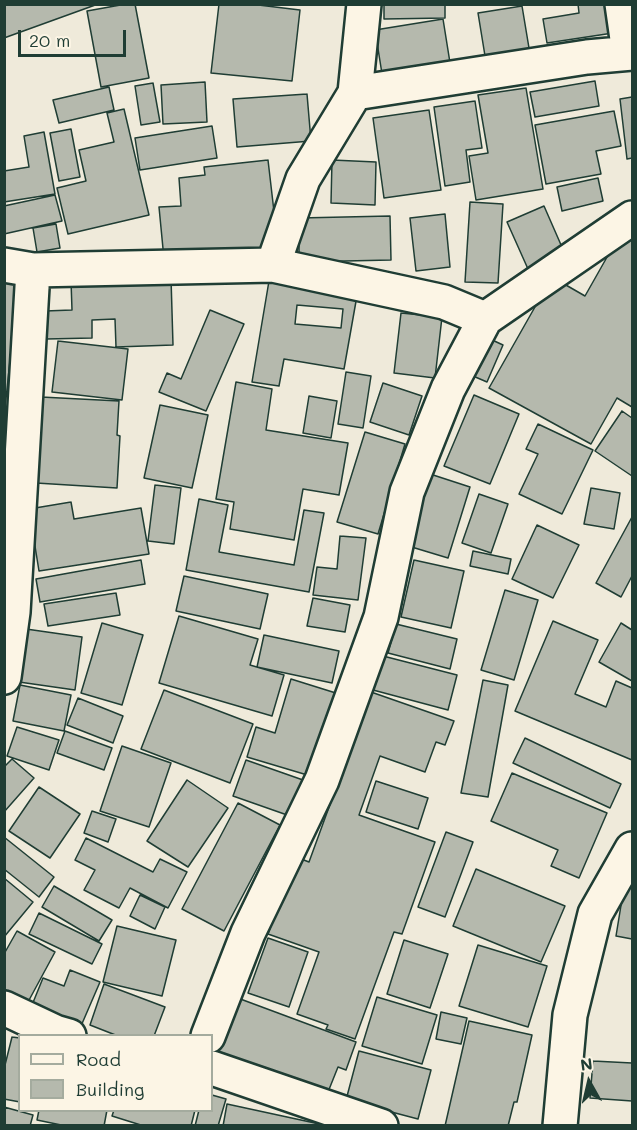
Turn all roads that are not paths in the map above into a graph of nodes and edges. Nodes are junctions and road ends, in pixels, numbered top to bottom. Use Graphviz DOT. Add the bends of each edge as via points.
graph roads {
  1 [pos="364,4"];
  2 [pos="622,4"];
  3 [pos="631,53"];
  4 [pos="355,93"];
  5 [pos="633,218"];
  6 [pos="273,265"];
  7 [pos="19,268"];
  8 [pos="485,320"];
  9 [pos="9,613"];
  10 [pos="4,677"];
  11 [pos="633,849"];
  12 [pos="4,1008"];
  13 [pos="64,1034"];
  14 [pos="208,1034"];
  15 [pos="213,1068"];
  16 [pos="381,1125"];
  17 [pos="560,1125"];
  1 -- 4 [label="street"];
  2 -- 3 [label="street"];
  3 -- 4 [label="street"];
  4 -- 6 [label="street" via="303,179"];
  5 -- 8 [label="street"];
  6 -- 7 [label="street"];
  6 -- 8 [label="street" via="444,302"];
  7 -- 9 [label="street"];
  8 -- 14 [label="street" via="448,389 407,492 381,617 322,780 248,933"];
  9 -- 10 [label="street"];
  11 -- 17 [label="street" via="595,914 570,1015"];
  12 -- 13 [label="street"];
  15 -- 16 [label="street"];
}
